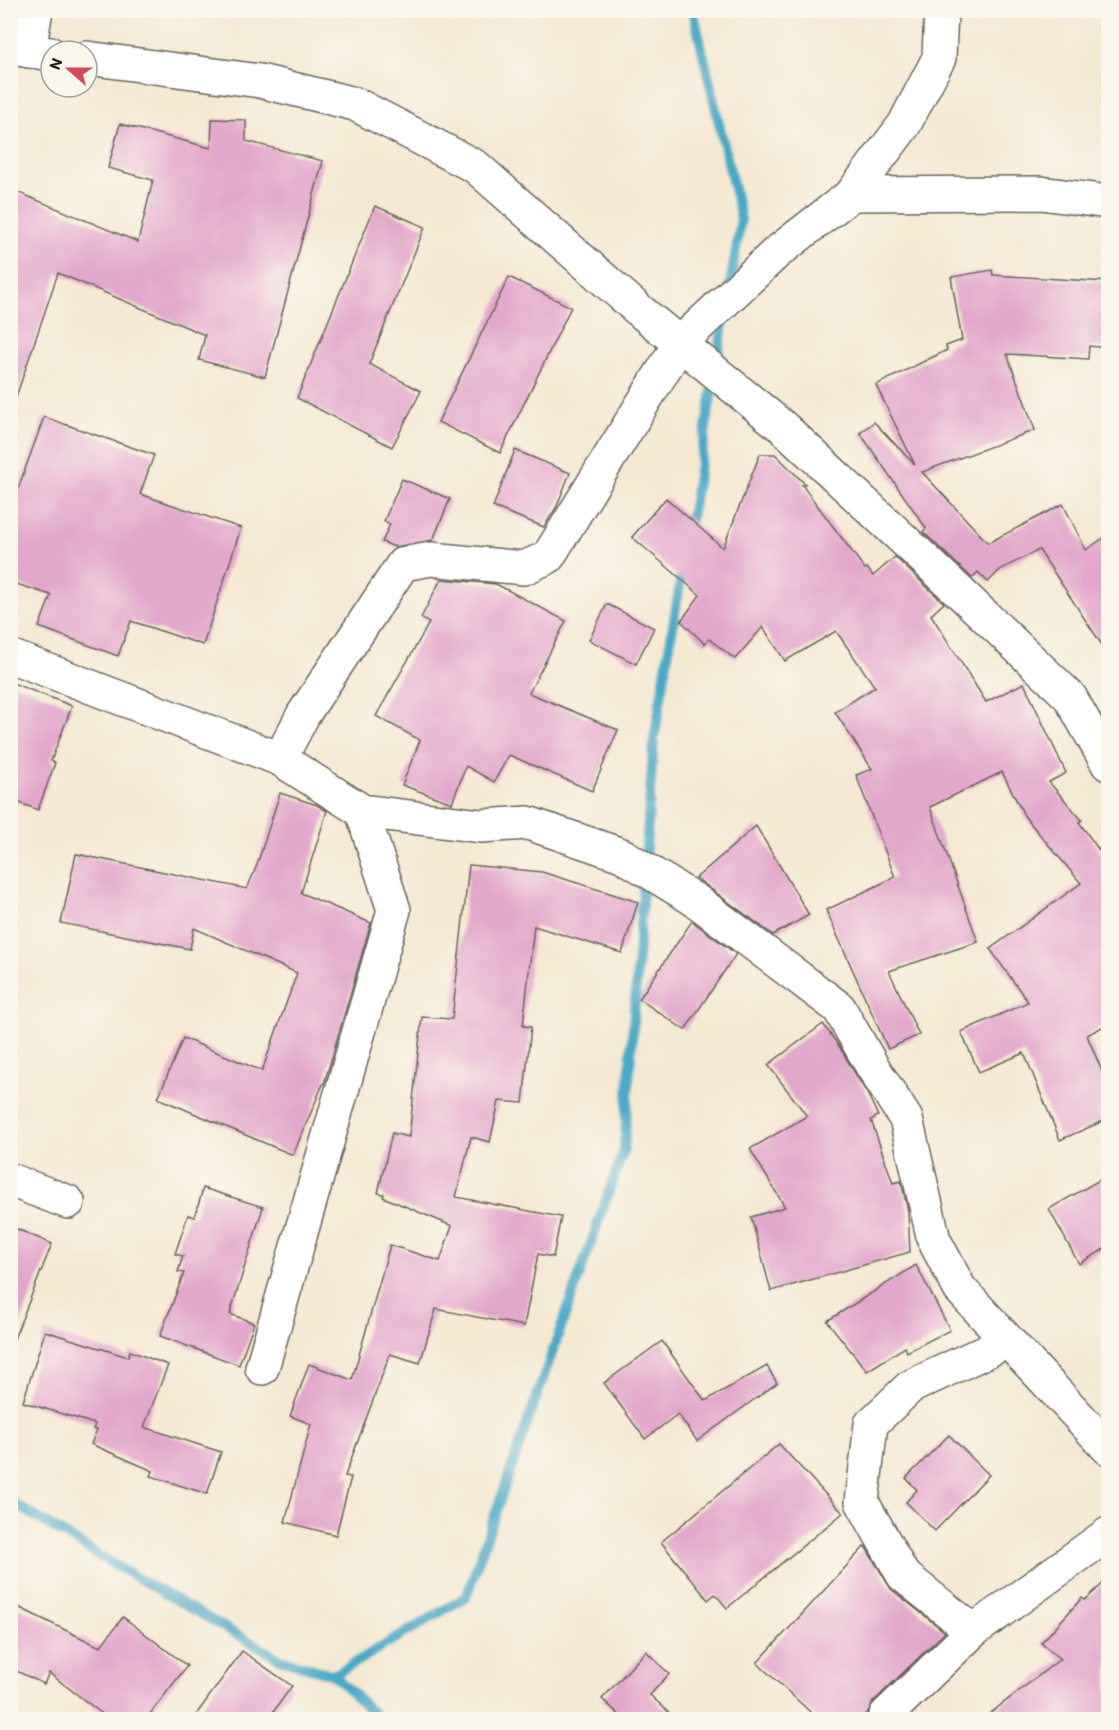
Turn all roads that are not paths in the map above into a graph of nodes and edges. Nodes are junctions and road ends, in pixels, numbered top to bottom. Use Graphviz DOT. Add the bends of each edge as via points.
graph roads {
  1 [pos="36,10"];
  2 [pos="941,10"];
  3 [pos="30,51"];
  4 [pos="99,60"];
  5 [pos="852,194"];
  6 [pos="1108,202"];
  7 [pos="680,343"];
  8 [pos="10,656"];
  9 [pos="280,759"];
  10 [pos="1108,764"];
  11 [pos="362,811"];
  12 [pos="10,1180"];
  13 [pos="68,1202"];
  14 [pos="1008,1341"];
  15 [pos="262,1368"];
  16 [pos="1108,1448"];
  17 [pos="1108,1534"];
  18 [pos="973,1630"];
  19 [pos="886,1719"];
  1 -- 3 [label="street"];
  2 -- 5 [label="street" via="939,58 904,125"];
  4 -- 7 [label="street" via="260,81 355,104 476,167"];
  5 -- 6 [label="street" via="1041,193"];
  5 -- 7 [label="street" via="776,253"];
  7 -- 9 [label="street" via="548,557 524,568 430,559 403,564 303,716"];
  7 -- 10 [label="street" via="784,428 1070,698"];
  8 -- 9 [label="street"];
  9 -- 11 [label="street"];
  11 -- 14 [label="street" via="481,826 528,823 622,855 695,900 839,1008 906,1119 934,1240 960,1289"];
  11 -- 15 [label="street" via="394,910"];
  12 -- 13 [label="street"];
  14 -- 16 [label="street"];
  14 -- 18 [label="street" via="910,1387 870,1424 862,1502 903,1575"];
  17 -- 18 [label="street"];
  18 -- 19 [label="street"];
}
